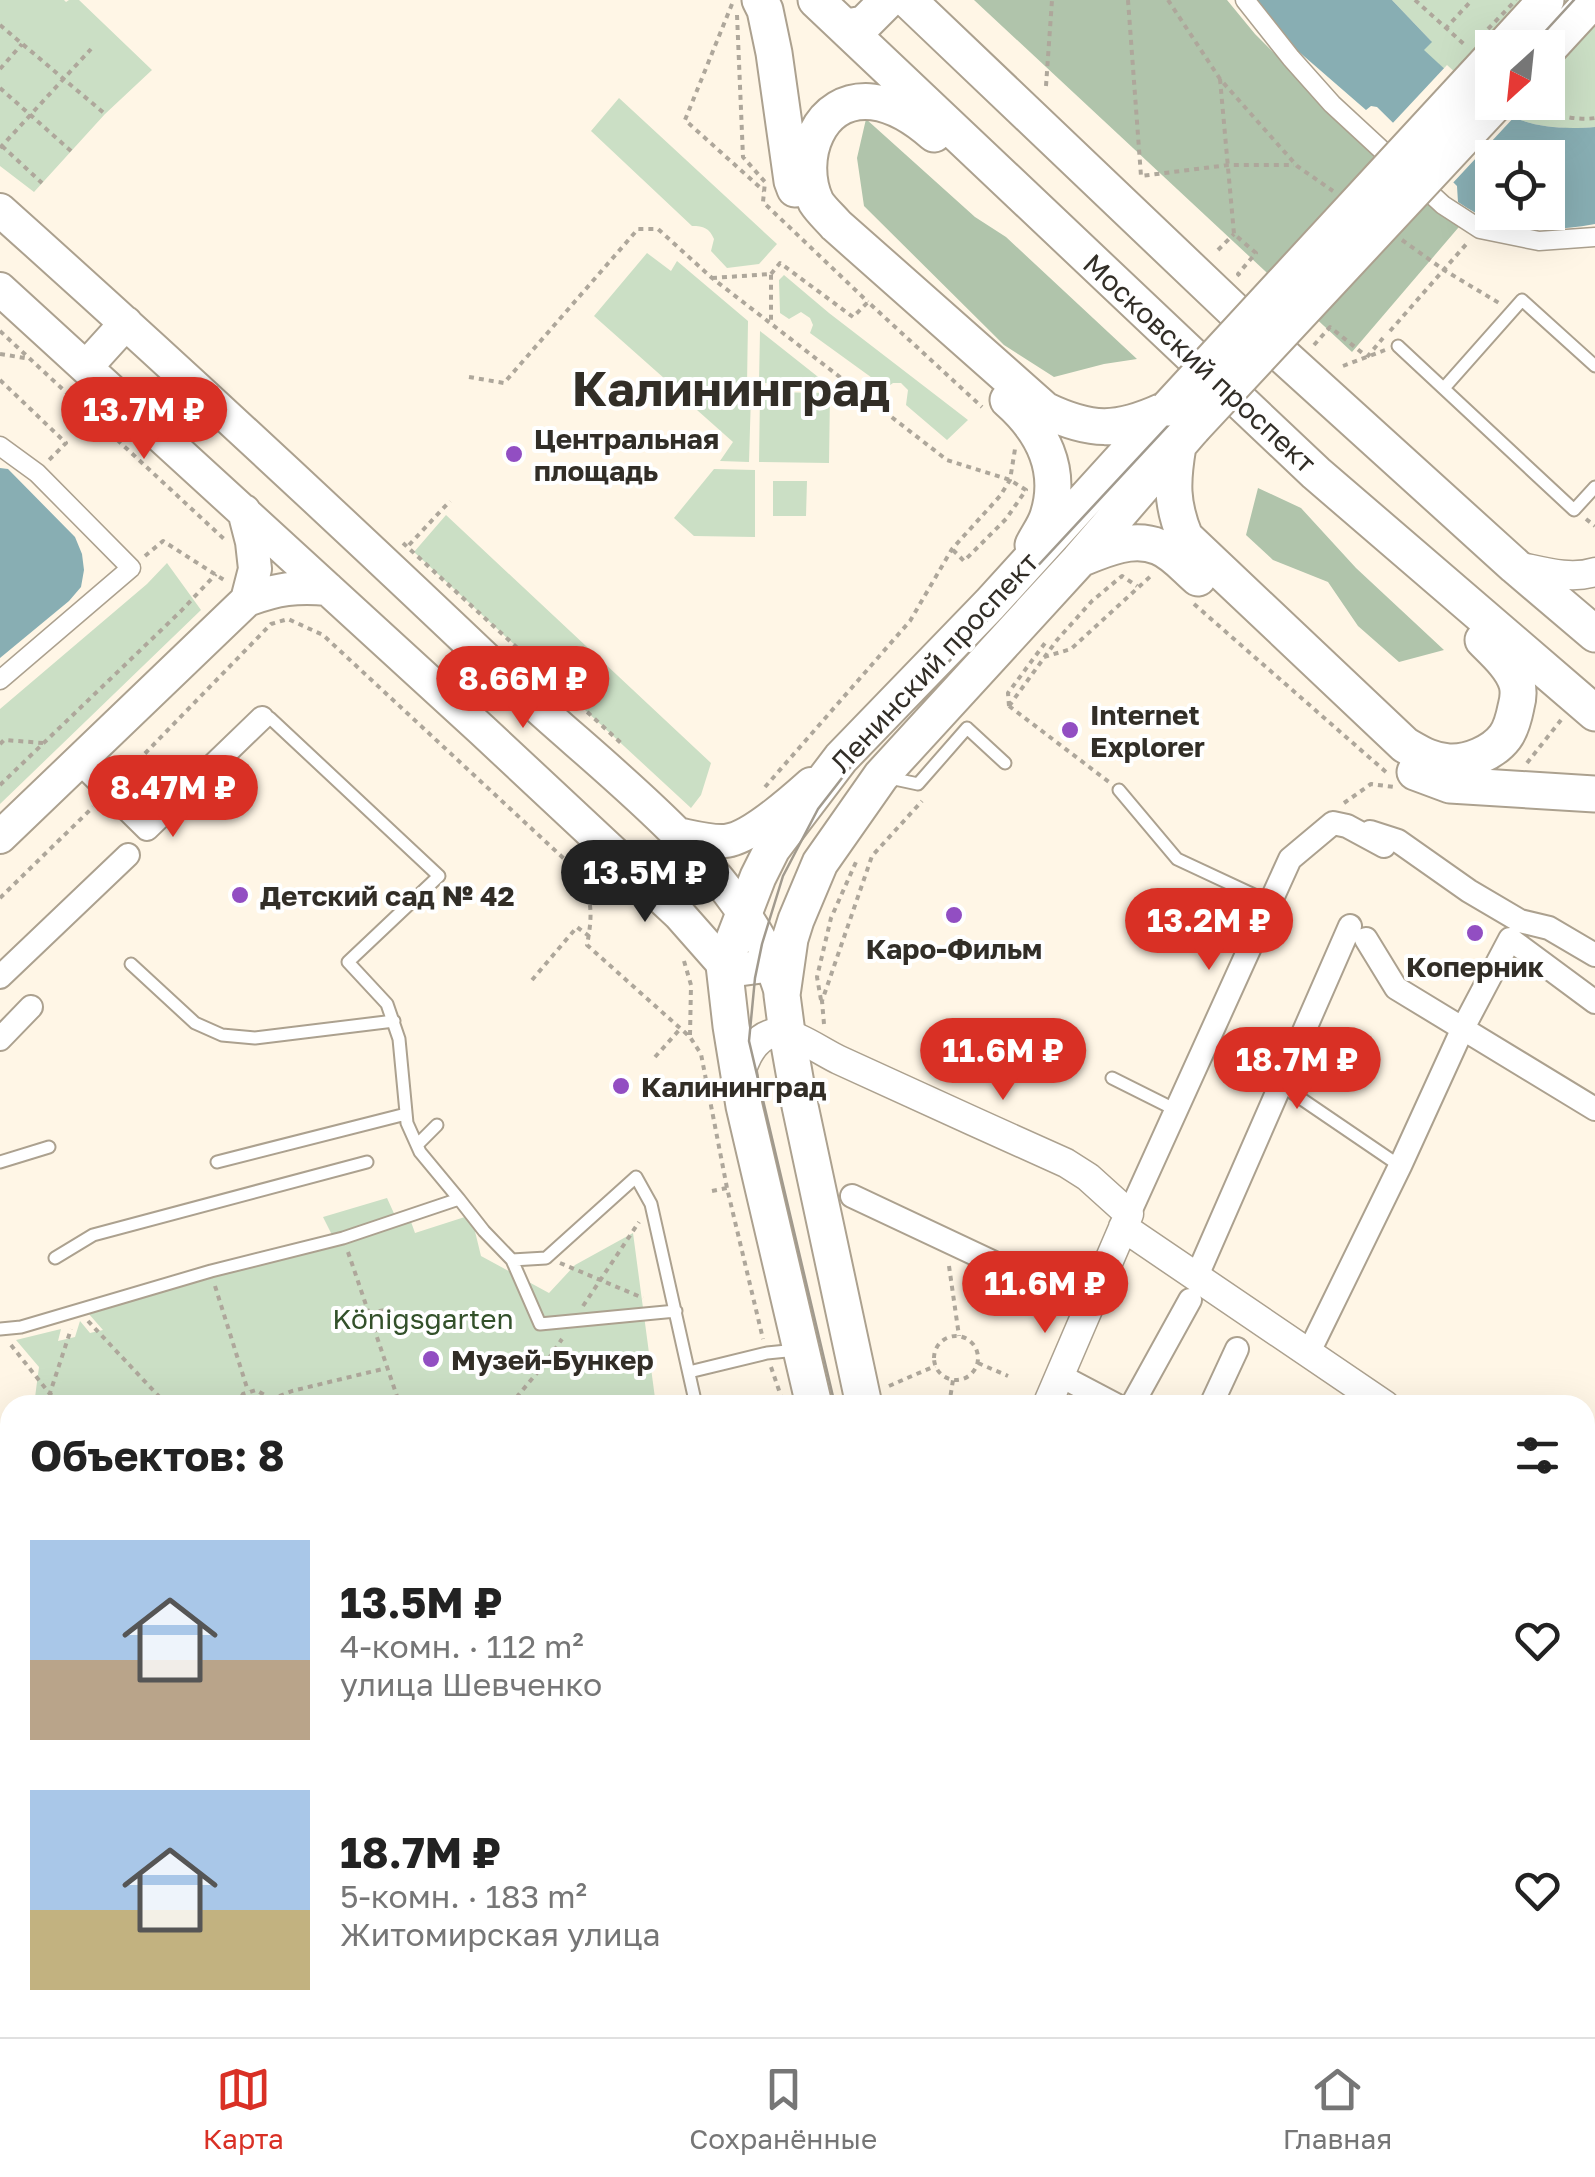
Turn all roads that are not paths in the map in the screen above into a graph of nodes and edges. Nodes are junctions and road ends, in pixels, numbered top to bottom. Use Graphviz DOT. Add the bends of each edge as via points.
graph roads {
  1 [pos="760,0"];
  2 [pos="816,0"];
  3 [pos="888,0"];
  4 [pos="908,0"];
  5 [pos="1246,0"];
  6 [pos="1546,0"];
  7 [pos="1593,0"];
  8 [pos="848,27"];
  9 [pos="1512,30"];
  10 [pos="1565,30"];
  11 [pos="1475,67"];
  12 [pos="1479,120"];
  13 [pos="998,174"];
  14 [pos="0,210"];
  15 [pos="1595,237"];
  16 [pos="0,289"];
  17 [pos="126,323"];
  18 [pos="1398,346"];
  19 [pos="87,366"];
  20 [pos="1595,366"];
  21 [pos="1444,388"];
  22 [pos="1180,427"];
  23 [pos="0,446"];
  24 [pos="1595,487"];
  25 [pos="244,511"];
  26 [pos="1377,527"];
  27 [pos="1079,560"];
  28 [pos="1515,566"];
  29 [pos="1595,572"];
  30 [pos="1016,576"];
  31 [pos="328,589"];
  32 [pos="238,591"];
  33 [pos="1595,634"];
  34 [pos="0,680"];
  35 [pos="518,690"];
  36 [pos="1587,706"];
  37 [pos="262,718"];
  38 [pos="482,730"];
  39 [pos="841,758"];
  40 [pos="79,762"];
  41 [pos="1005,763"];
  42 [pos="881,776"];
  43 [pos="1119,790"];
  44 [pos="1595,794"];
  45 [pos="1348,826"];
  46 [pos="677,834"];
  47 [pos="0,837"];
  48 [pos="1384,846"];
  49 [pos="128,855"];
  50 [pos="1269,902"];
  51 [pos="744,914"];
  52 [pos="779,949"];
  53 [pos="1595,955"];
  54 [pos="131,964"];
  55 [pos="724,964"];
  56 [pos="0,977"];
  57 [pos="1595,1002"];
  58 [pos="31,1007"];
  59 [pos="394,1021"];
  60 [pos="1463,1028"];
  61 [pos="1,1036"];
  62 [pos="802,1041"];
  63 [pos="1206,1042"];
  64 [pos="739,1078"];
  65 [pos="1112,1078"];
  66 [pos="1281,1085"];
  67 [pos="1595,1109"];
  68 [pos="1176,1110"];
  69 [pos="406,1114"];
  70 [pos="437,1124"];
  71 [pos="417,1145"];
  72 [pos="49,1148"];
  73 [pos="0,1162"];
  74 [pos="217,1162"];
  75 [pos="367,1162"];
  76 [pos="1400,1166"];
  77 [pos="852,1196"];
  78 [pos="459,1199"];
  79 [pos="1126,1221"];
  80 [pos="55,1258"];
  81 [pos="512,1260"];
  82 [pos="1193,1289"];
  83 [pos="1088,1308"];
  84 [pos="676,1311"];
  85 [pos="0,1328"];
  86 [pos="1237,1349"];
  87 [pos="784,1351"];
  88 [pos="1308,1354"];
  89 [pos="689,1372"];
  90 [pos="1060,1375"];
  91 [pos="694,1395"];
  92 [pos="808,1395"];
  93 [pos="873,1395"];
  94 [pos="1052,1395"];
  95 [pos="1097,1395"];
  96 [pos="1137,1395"];
  97 [pos="1216,1395"];
  98 [pos="1370,1395"];
  1 -- 30 [label="main road" via="792,182 805,212 1021,412 1048,455 1048,518"];
  2 -- 8 [label="main road, Московский проспект"];
  3 -- 8 [label="main road" via="864,24"];
  4 -- 28 [label="main road" via="1247,324"];
  5 -- 15 [label="street" via="1332,104 1443,205 1480,229 1539,241"];
  6 -- 9 [label="main road, Ленинский проспект"];
  7 -- 10 [label="main road"];
  8 -- 13 [label="main road, Московский проспект"];
  11 -- 22 [label="main road, Ленинский проспект, bridge"];
  12 -- 22 [label="main road, Ленинский проспект, bridge"];
  13 -- 22 [label="main road" via="970,168 925,126 895,107 870,102 851,104 823,123 808,159 817,204 836,225 1045,410 1069,422"];
  13 -- 26 [label="main road, Московский проспект"];
  14 -- 17 [label="main road"];
  16 -- 19 [label="main road"];
  17 -- 19 [label="main road"];
  17 -- 35 [label="main road"];
  18 -- 21 [label="lane"];
  19 -- 25 [label="main road"];
  20 -- 21 [label="lane" via="1522,300"];
  21 -- 24 [label="lane" via="1574,510"];
  22 -- 26 [label="main road" via="1172,478 1185,537 1405,745 1429,759 1452,762 1491,750 1514,720 1517,682 1472,629 1425,589"];
  22 -- 27 [label="main road, Ленинский проспект"];
  22 -- 30 [label="main road, Ленинский проспект"];
  23 -- 34 [label="street" via="132,568"];
  25 -- 31 [label="main road"];
  25 -- 32 [label="main road" via="256,569"];
  26 -- 36 [label="main road, Московский проспект"];
  27 -- 42 [label="main road, Ленинский проспект"];
  27 -- 44 [label="main road" via="1106,548 1157,545 1419,775 1450,785"];
  28 -- 29 [label="street" via="1578,576"];
  28 -- 33 [label="main road"];
  30 -- 39 [label="main road, Ленинский проспект"];
  31 -- 32 [label="main road"];
  31 -- 38 [label="main road"];
  32 -- 40 [label="main road"];
  35 -- 38 [label="main road"];
  35 -- 46 [label="main road"];
  37 -- 40 [label="street" via="146,830"];
  37 -- 59 [label="lane" via="270,718 439,876 348,962"];
  38 -- 55 [label="main road"];
  39 -- 46 [label="main road" via="788,805 733,840"];
  39 -- 51 [label="main road, Ленинский проспект" via="772,849"];
  40 -- 47 [label="main road"];
  41 -- 42 [label="lane" via="967,728 918,784"];
  42 -- 52 [label="main road, Ленинский проспект" via="820,863"];
  43 -- 50 [label="lane" via="1177,860"];
  45 -- 48 [label="street"];
  45 -- 50 [label="street" via="1332,822 1290,859"];
  45 -- 53 [label="street" via="1398,841 1520,921 1549,928"];
  46 -- 51 [label="main road"];
  49 -- 56 [label="street"];
  50 -- 63 [label="street"];
  51 -- 52 [label="main road"];
  51 -- 55 [label="main road, Ленинский проспект"];
  52 -- 55 [label="main road" via="758,967"];
  52 -- 62 [label="main road, Ленинский проспект" via="782,995"];
  54 -- 59 [label="lane" via="195,1023 222,1035 255,1038"];
  55 -- 64 [label="main road, Ленинский проспект"];
  57 -- 60 [label="street" via="1510,939"];
  58 -- 61 [label="street"];
  59 -- 69 [label="lane"];
  60 -- 66 [label="street" via="1396,988 1358,933"];
  60 -- 67 [label="street"];
  60 -- 76 [label="street"];
  62 -- 64 [label="street" via="768,1034"];
  62 -- 79 [label="street" via="1066,1164 1088,1177"];
  62 -- 93 [label="main road, Ленинский проспект" via="800,1106"];
  63 -- 66 [label="lane"];
  63 -- 68 [label="street"];
  64 -- 87 [label="main road, Ленинский проспект"];
  65 -- 68 [label="lane"];
  66 -- 76 [label="lane"];
  66 -- 82 [label="street"];
  68 -- 79 [label="street"];
  69 -- 71 [label="lane"];
  69 -- 74 [label="lane"];
  70 -- 71 [label="lane"];
  71 -- 78 [label="lane"];
  72 -- 73 [label="lane"];
  75 -- 80 [label="lane" via="94,1235"];
  76 -- 88 [label="street"];
  77 -- 83 [label="street"];
  78 -- 81 [label="lane"];
  78 -- 85 [label="lane" via="343,1238"];
  79 -- 82 [label="street"];
  79 -- 83 [label="street"];
  81 -- 84 [label="lane" via="540,1324"];
  81 -- 84 [label="lane" via="546,1258 636,1178 651,1204"];
  82 -- 88 [label="street"];
  82 -- 96 [label="street"];
  83 -- 90 [label="street"];
  84 -- 89 [label="lane"];
  86 -- 97 [label="street"];
  87 -- 89 [label="lane"];
  87 -- 92 [label="main road, Ленинский проспект"];
  88 -- 98 [label="street"];
  89 -- 91 [label="lane"];
  90 -- 94 [label="street"];
  90 -- 95 [label="street"];
}
